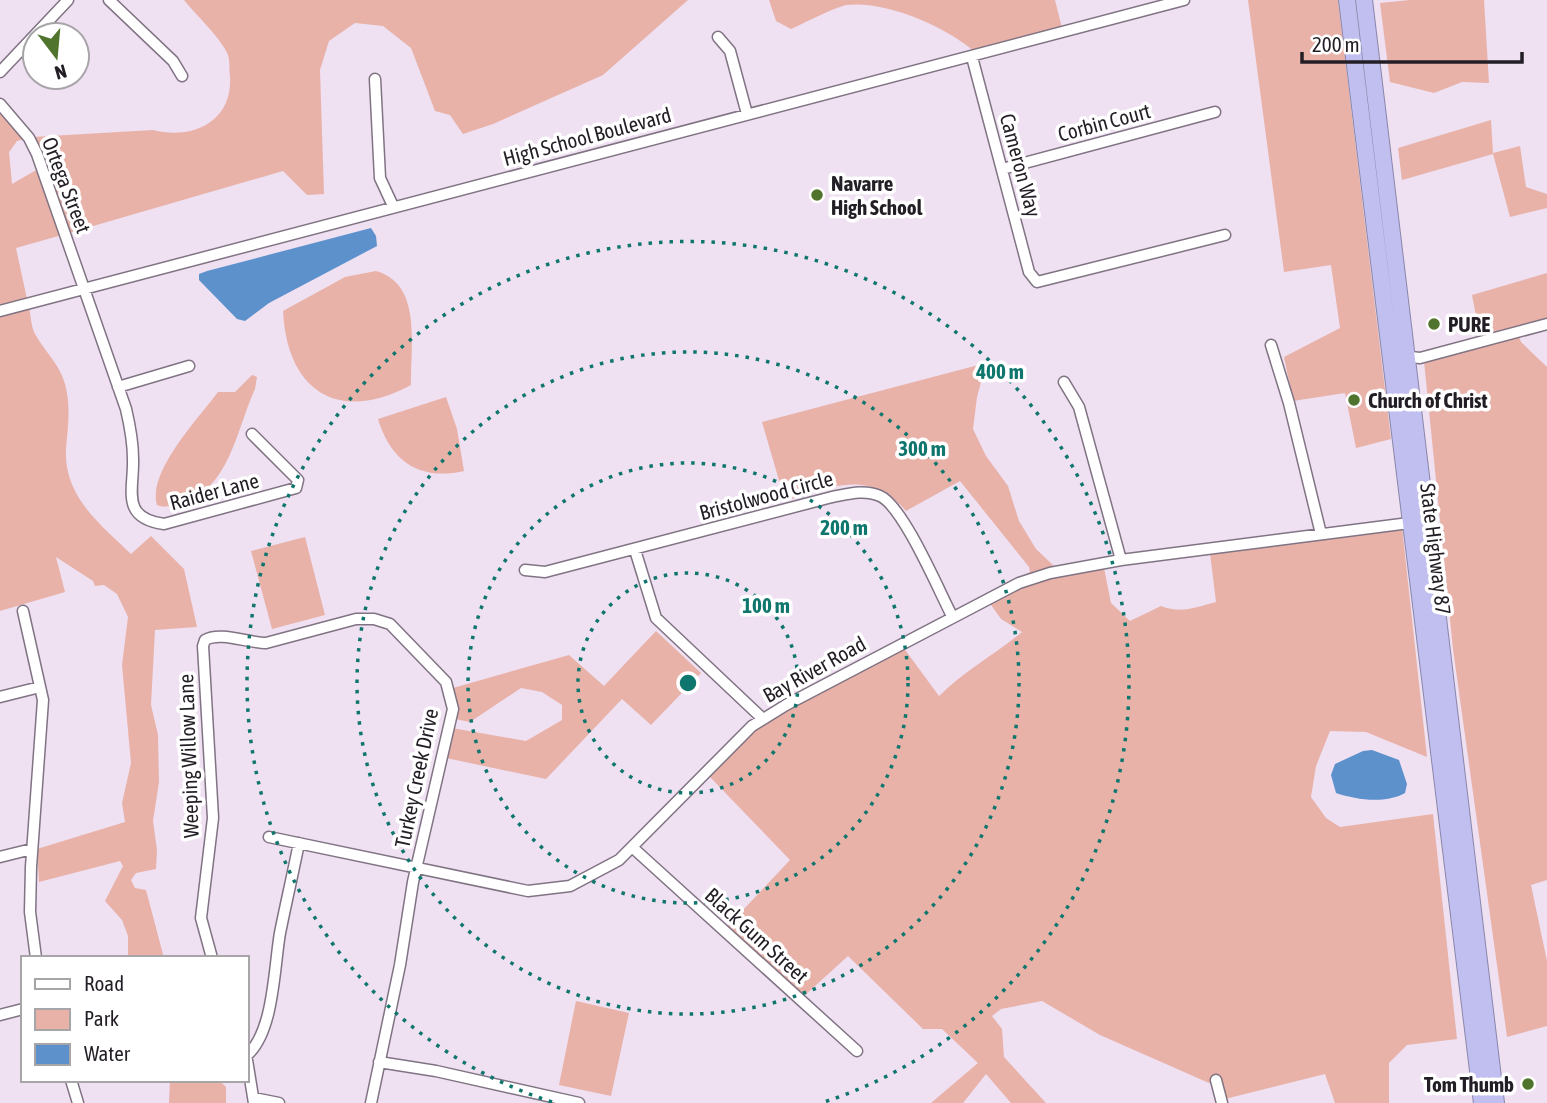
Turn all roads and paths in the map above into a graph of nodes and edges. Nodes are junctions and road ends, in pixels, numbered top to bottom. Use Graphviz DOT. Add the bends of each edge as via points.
graph roads {
  1 [pos="68,0"];
  2 [pos="109,0"];
  3 [pos="1184,0"];
  4 [pos="1348,0"];
  5 [pos="1364,0"];
  6 [pos="718,37"];
  7 [pos="972,57"];
  8 [pos="0,72"];
  9 [pos="182,76"];
  10 [pos="375,79"];
  11 [pos="0,104"];
  12 [pos="1215,112"];
  13 [pos="747,114"];
  14 [pos="1002,169"];
  15 [pos="393,206"];
  16 [pos="1373,208"];
  17 [pos="1225,235"];
  18 [pos="85,288"];
  19 [pos="0,311"];
  20 [pos="1547,324"];
  21 [pos="1271,345"];
  22 [pos="1407,359"];
  23 [pos="189,366"];
  24 [pos="1063,382"];
  25 [pos="118,387"];
  26 [pos="252,434"];
  27 [pos="1420,522"];
  28 [pos="1321,534"];
  29 [pos="635,550"];
  30 [pos="1121,560"];
  31 [pos="525,570"];
  32 [pos="23,611"];
  33 [pos="952,616"];
  34 [pos="210,637"];
  35 [pos="40,687"];
  36 [pos="0,697"];
  37 [pos="763,719"];
  38 [pos="269,837"];
  39 [pos="299,843"];
  40 [pos="632,847"];
  41 [pos="32,849"];
  42 [pos="0,857"];
  43 [pos="417,868"];
  44 [pos="36,956"];
  45 [pos="211,956"];
  46 [pos="21,1010"];
  47 [pos="0,1015"];
  48 [pos="857,1051"];
  49 [pos="248,1056"];
  50 [pos="379,1062"];
  51 [pos="248,1063"];
  52 [pos="1216,1080"];
  53 [pos="72,1082"];
  54 [pos="254,1100"];
  55 [pos="78,1103"];
  56 [pos="279,1103"];
  57 [pos="371,1103"];
  58 [pos="579,1103"];
  59 [pos="1222,1103"];
  60 [pos="1482,1103"];
  61 [pos="1496,1103"];
  1 -- 8 [label="street"];
  2 -- 9 [label="street" via="173,61"];
  3 -- 7 [label="street, High School Boulevard"];
  4 -- 16 [label="highway, State Highway 87"];
  5 -- 22 [label="highway"];
  6 -- 13 [label="street" via="730,51"];
  7 -- 13 [label="street, High School Boulevard"];
  7 -- 14 [label="street, Cameron Way"];
  10 -- 15 [label="street" via="380,178"];
  11 -- 18 [label="street, Ortega Street" via="37,154"];
  12 -- 14 [label="street, Corbin Court"];
  13 -- 15 [label="street, High School Boulevard"];
  14 -- 17 [label="street, Cameron Way" via="1035,281 1044,283"];
  15 -- 18 [label="street, High School Boulevard"];
  16 -- 22 [label="street" via="1385,251 1397,349"];
  16 -- 27 [label="highway, State Highway 87"];
  18 -- 19 [label="street, High School Boulevard"];
  18 -- 25 [label="street, Raider Lane"];
  20 -- 22 [label="street"];
  21 -- 28 [label="street"];
  22 -- 27 [label="highway"];
  23 -- 25 [label="street"];
  24 -- 30 [label="street" via="1079,407"];
  25 -- 26 [label="street, Raider Lane" via="133,438 131,497 149,521 172,522 296,488 293,472"];
  27 -- 28 [label="street, Bay River Road"];
  27 -- 60 [label="highway, State Highway 87"];
  27 -- 61 [label="highway"];
  28 -- 30 [label="street, Bay River Road"];
  29 -- 31 [label="street, Bristolwood Circle" via="545,572"];
  29 -- 33 [label="street, Bristolwood Circle" via="832,497 871,493 897,510"];
  29 -- 37 [label="street" via="656,618"];
  30 -- 33 [label="street, Bay River Road" via="1035,576"];
  32 -- 35 [label="street"];
  33 -- 37 [label="street, Bay River Road"];
  34 -- 43 [label="street, Turkey Creek Drive" via="265,643 348,621 374,619 390,624 446,682 453,709"];
  34 -- 45 [label="street, Weeping Willow Lane" via="203,646 213,818 200,904 202,930"];
  35 -- 36 [label="street"];
  35 -- 41 [label="street"];
  37 -- 40 [label="street, Bay River Road"];
  38 -- 39 [label="street, Bay River Road"];
  39 -- 43 [label="street, Bay River Road"];
  39 -- 49 [label="street" via="268,1011 258,1043"];
  40 -- 43 [label="street, Bay River Road" via="603,871 559,889 528,891"];
  40 -- 48 [label="street, Black Gum Street"];
  41 -- 42 [label="street"];
  41 -- 44 [label="street" via="30,912"];
  43 -- 50 [label="street, Turkey Creek Drive"];
  46 -- 47 [label="street"];
  50 -- 57 [label="street, Turkey Creek Drive"];
  50 -- 58 [label="street"];
  51 -- 54 [label="street"];
  52 -- 59 [label="street"];
  53 -- 55 [label="street"];
  54 -- 56 [label="street"];
}
